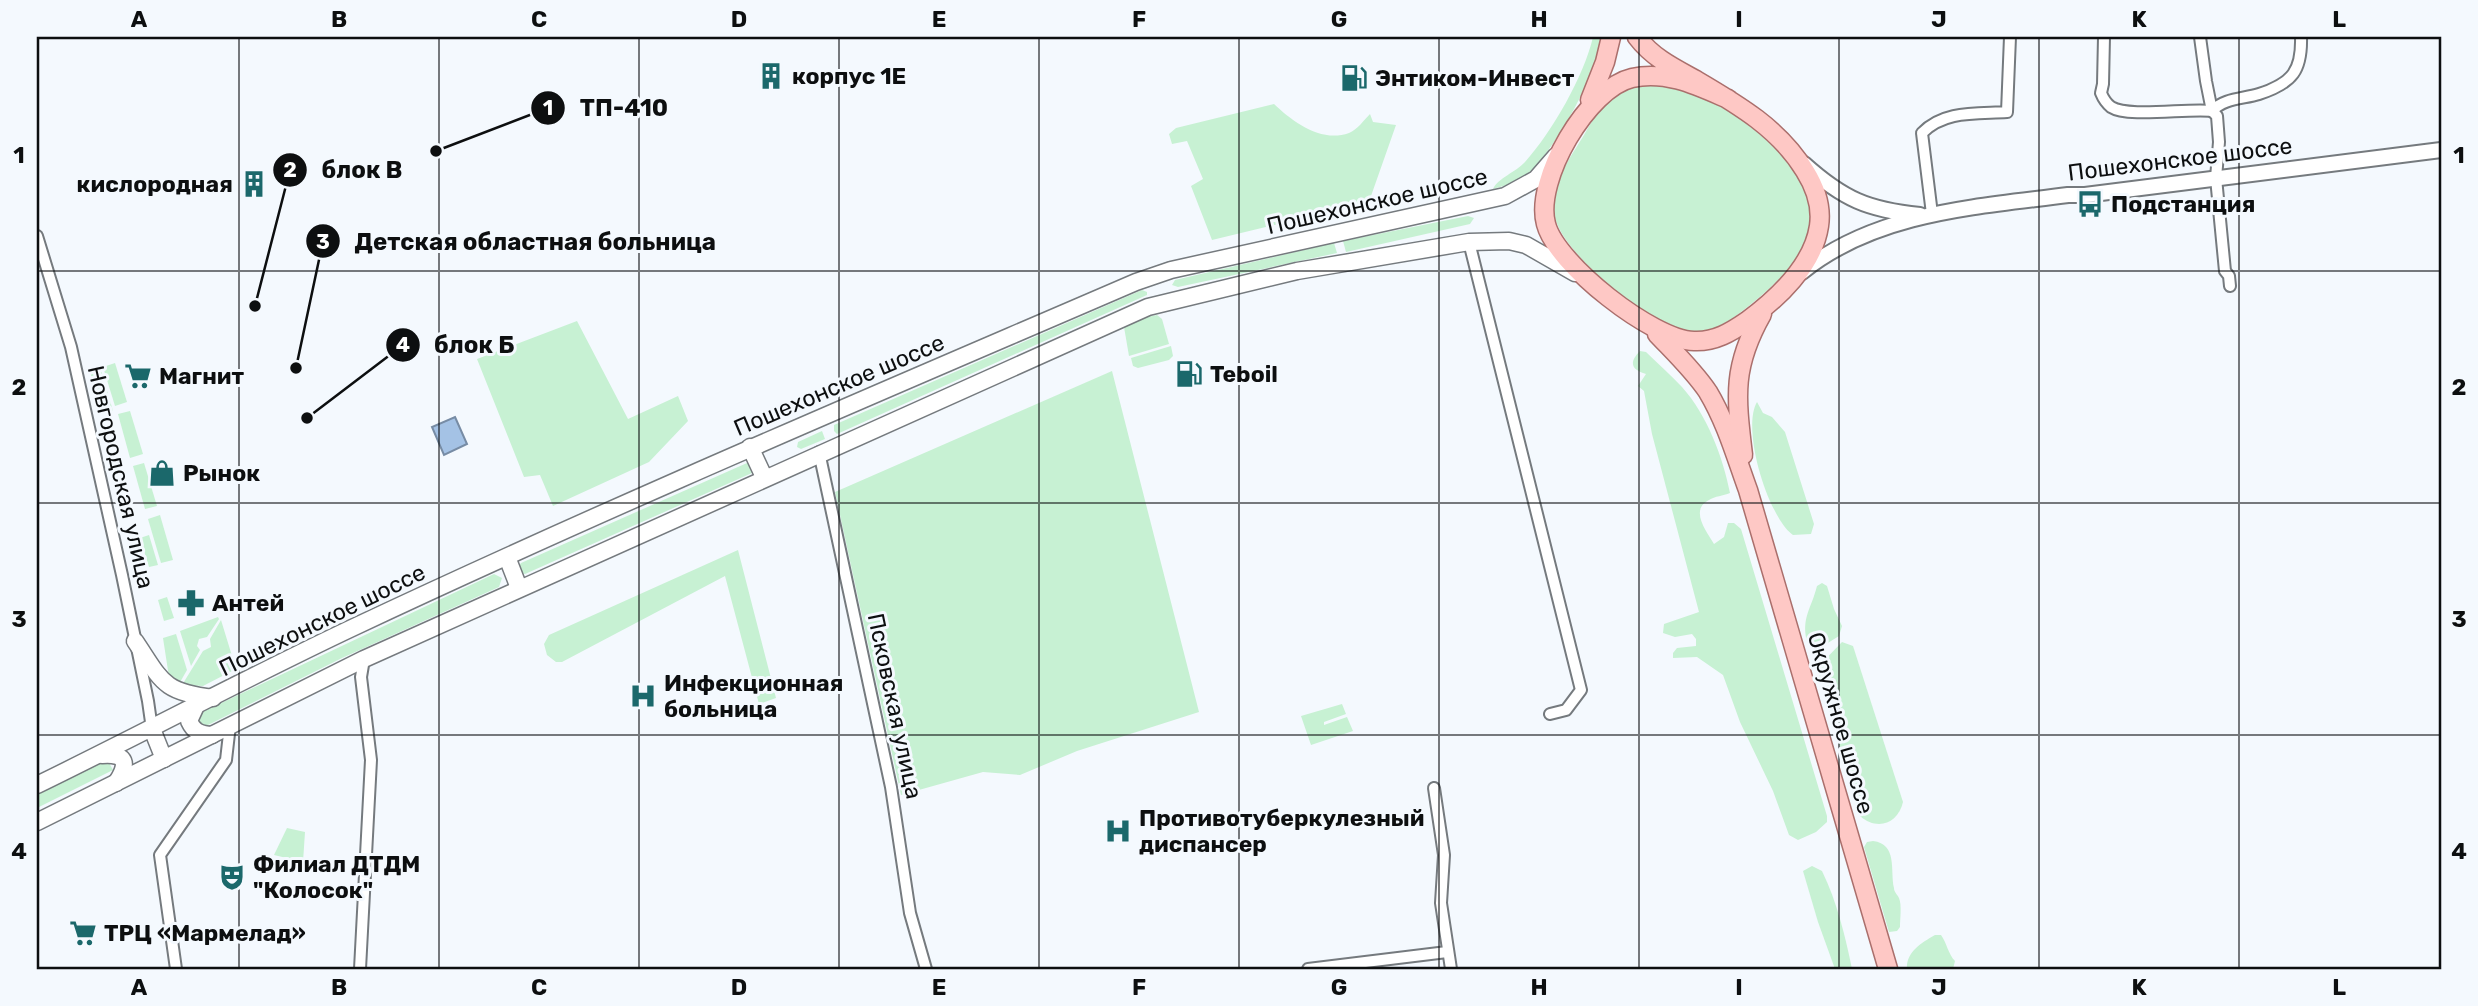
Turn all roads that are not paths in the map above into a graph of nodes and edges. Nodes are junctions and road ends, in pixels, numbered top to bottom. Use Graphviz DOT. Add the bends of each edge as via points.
graph roads {
  1 [pos="1611,37"];
  2 [pos="1637,37"];
  3 [pos="2010,37"];
  4 [pos="2104,37"];
  5 [pos="2200,37"];
  6 [pos="2301,37"];
  7 [pos="1728,99"];
  8 [pos="2212,111"];
  9 [pos="1583,117"];
  10 [pos="1562,149"];
  11 [pos="2441,149"];
  12 [pos="1796,156"];
  13 [pos="2216,178"];
  14 [pos="1928,215"];
  15 [pos="37,236"];
  16 [pos="1469,242"];
  17 [pos="1159,274"];
  18 [pos="1793,280"];
  19 [pos="1591,282"];
  20 [pos="2230,286"];
  21 [pos="1168,301"];
  22 [pos="1767,306"];
  23 [pos="1649,326"];
  24 [pos="750,447"];
  25 [pos="819,452"];
  26 [pos="764,477"];
  27 [pos="1748,490"];
  28 [pos="507,557"];
  29 [pos="519,588"];
  30 [pos="135,640"];
  31 [pos="364,659"];
  32 [pos="213,698"];
  33 [pos="195,708"];
  34 [pos="1550,714"];
  35 [pos="230,725"];
  36 [pos="152,729"];
  37 [pos="212,734"];
  38 [pos="99,755"];
  39 [pos="164,760"];
  40 [pos="116,783"];
  41 [pos="37,785"];
  42 [pos="1434,788"];
  43 [pos="37,822"];
  44 [pos="1447,952"];
  45 [pos="176,969"];
  46 [pos="360,969"];
  47 [pos="926,969"];
  48 [pos="1308,969"];
  49 [pos="1451,969"];
  50 [pos="1888,969"];
  1 -- 9 [label="main road, Окружное шоссе"];
  2 -- 7 [label="main road, Окружное шоссе" via="1652,54"];
  3 -- 14 [label="street" via="2007,112 1952,115 1931,123 1922,133"];
  4 -- 8 [label="street" via="2101,93 2112,107 2125,112"];
  5 -- 8 [label="street"];
  6 -- 8 [label="street" via="2301,62 2296,72 2259,94 2218,104"];
  7 -- 9 [label="main road, Окружное шоссе" via="1671,78 1640,77 1608,88"];
  7 -- 12 [label="main road, Окружное шоссе"];
  8 -- 13 [label="street" via="2217,116 2219,142"];
  9 -- 10 [label="main road, Окружное шоссе"];
  10 -- 17 [label="main road, Пошехонское шоссе" via="1536,179 1505,196"];
  10 -- 19 [label="main road, Окружное шоссе" via="1546,198 1546,224 1563,253"];
  11 -- 13 [label="street, Пошехонское шоссе"];
  12 -- 14 [label="street" via="1854,200 1888,212"];
  12 -- 18 [label="main road, Окружное шоссе" via="1815,191 1820,221 1813,246"];
  13 -- 14 [label="street, Пошехонское шоссе"];
  13 -- 20 [label="street"];
  14 -- 18 [label="street" via="1842,245"];
  15 -- 30 [label="street, Новгородская улица" via="71,347"];
  16 -- 19 [label="main road" via="1526,245"];
  16 -- 21 [label="main road" via="1321,267"];
  16 -- 34 [label="street" via="1581,690 1566,710"];
  17 -- 21 [label="main road"];
  17 -- 24 [label="main road, Пошехонское шоссе"];
  18 -- 22 [label="main road, Окружное шоссе"];
  19 -- 23 [label="main road, Окружное шоссе"];
  21 -- 25 [label="main road"];
  22 -- 23 [label="main road, Окружное шоссе" via="1712,340 1676,339"];
  22 -- 27 [label="main road, Окружное шоссе" via="1744,350 1738,374"];
  23 -- 27 [label="main road, Окружное шоссе" via="1709,393"];
  24 -- 26 [label="main road"];
  24 -- 28 [label="main road, Пошехонское шоссе"];
  25 -- 26 [label="main road"];
  25 -- 47 [label="street, Псковская улица" via="891,787 910,912"];
  26 -- 29 [label="main road"];
  27 -- 50 [label="main road, Окружное шоссе"];
  28 -- 29 [label="main road"];
  28 -- 32 [label="main road, Пошехонское шоссе"];
  29 -- 31 [label="main road"];
  30 -- 32 [label="main road" via="170,689"];
  30 -- 36 [label="street, Новгородская улица"];
  31 -- 35 [label="main road"];
  31 -- 46 [label="street" via="361,677 371,760"];
  32 -- 33 [label="main road, Пошехонское шоссе"];
  33 -- 36 [label="main road, Пошехонское шоссе"];
  33 -- 37 [label="main road" via="189,721 192,729"];
  35 -- 37 [label="main road"];
  35 -- 45 [label="street" via="226,760 160,855"];
  36 -- 38 [label="main road, Пошехонское шоссе"];
  36 -- 39 [label="main road"];
  37 -- 39 [label="main road"];
  38 -- 40 [label="main road" via="122,758 124,772"];
  38 -- 41 [label="main road, Пошехонское шоссе"];
  39 -- 40 [label="main road"];
  40 -- 43 [label="main road"];
  42 -- 44 [label="street" via="1444,855 1441,903"];
  44 -- 48 [label="street"];
  44 -- 49 [label="street"];
}
